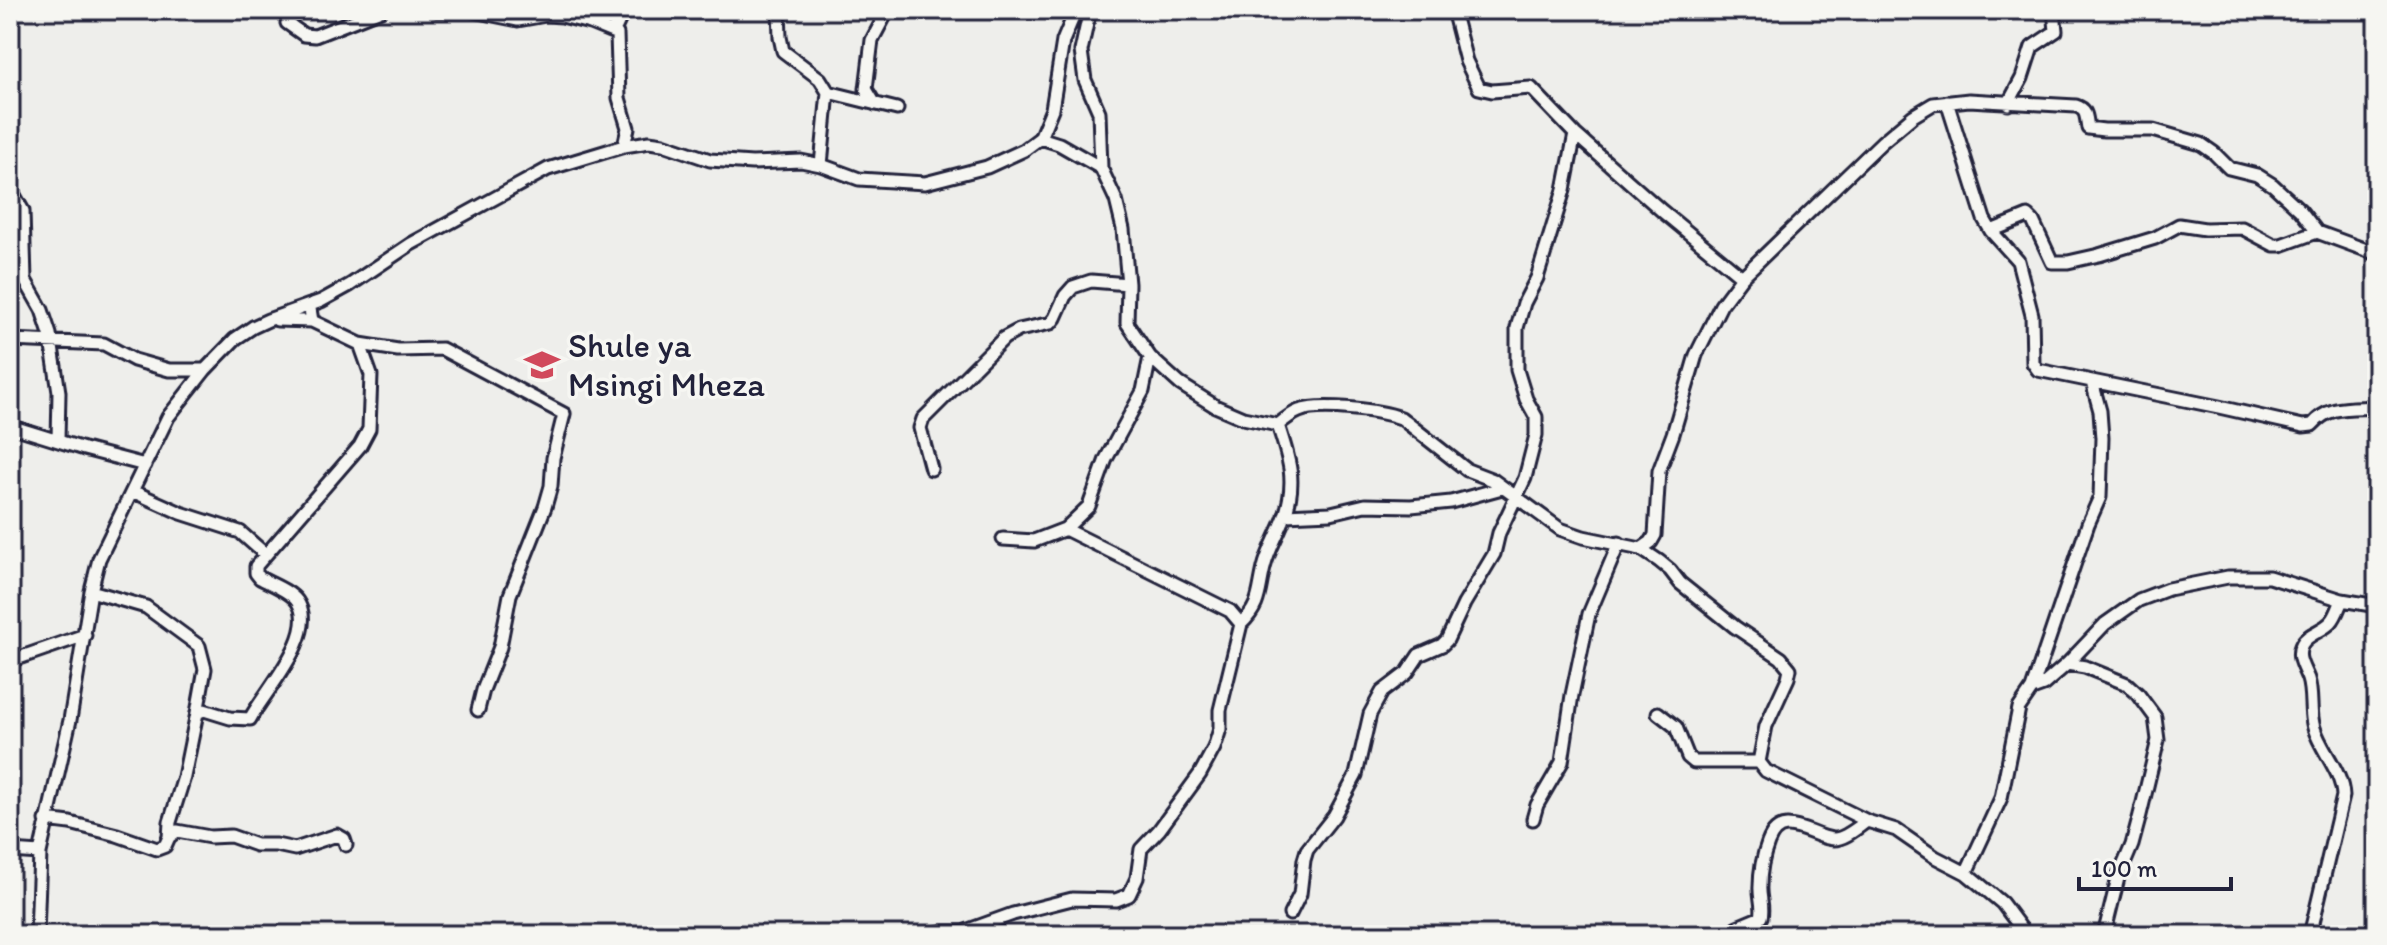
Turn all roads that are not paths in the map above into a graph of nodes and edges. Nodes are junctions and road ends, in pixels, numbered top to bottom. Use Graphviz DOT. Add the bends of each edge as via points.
graph roads {
  1 [pos="381,10"];
  2 [pos="436,10"];
  3 [pos="624,10"];
  4 [pos="779,10"];
  5 [pos="888,10"];
  6 [pos="1076,10"];
  7 [pos="1086,10"];
  8 [pos="1453,10"];
  9 [pos="2054,10"];
  10 [pos="287,23"];
  11 [pos="611,30"];
  12 [pos="828,92"];
  13 [pos="1947,102"];
  14 [pos="875,104"];
  15 [pos="2008,104"];
  16 [pos="897,109"];
  17 [pos="1575,134"];
  18 [pos="1040,138"];
  19 [pos="624,146"];
  20 [pos="821,165"];
  21 [pos="1101,168"];
  22 [pos="10,188"];
  23 [pos="1991,231"];
  24 [pos="2317,232"];
  25 [pos="2377,254"];
  26 [pos="10,268"];
  27 [pos="1742,277"];
  28 [pos="25,280"];
  29 [pos="1128,284"];
  30 [pos="312,304"];
  31 [pos="268,320"];
  32 [pos="312,321"];
  33 [pos="10,340"];
  34 [pos="50,343"];
  35 [pos="360,344"];
  36 [pos="1150,357"];
  37 [pos="205,370"];
  38 [pos="2092,382"];
  39 [pos="2377,407"];
  40 [pos="1278,425"];
  41 [pos="10,426"];
  42 [pos="58,440"];
  43 [pos="145,465"];
  44 [pos="931,469"];
  45 [pos="1502,488"];
  46 [pos="132,491"];
  47 [pos="1516,499"];
  48 [pos="1285,515"];
  49 [pos="1065,529"];
  50 [pos="1003,539"];
  51 [pos="1619,543"];
  52 [pos="1641,549"];
  53 [pos="265,554"];
  54 [pos="91,591"];
  55 [pos="2342,600"];
  56 [pos="2377,606"];
  57 [pos="1241,624"];
  58 [pos="85,635"];
  59 [pos="10,661"];
  60 [pos="2067,664"];
  61 [pos="2032,689"];
  62 [pos="478,710"];
  63 [pos="197,713"];
  64 [pos="1658,713"];
  65 [pos="1759,762"];
  66 [pos="1533,819"];
  67 [pos="46,820"];
  68 [pos="1867,821"];
  69 [pos="169,837"];
  70 [pos="346,845"];
  71 [pos="10,851"];
  72 [pos="40,853"];
  73 [pos="1966,873"];
  74 [pos="1290,914"];
  75 [pos="37,935"];
  76 [pos="931,935"];
  77 [pos="1737,935"];
  78 [pos="2026,935"];
  79 [pos="2104,935"];
  80 [pos="2310,935"];
  1 -- 10 [label="street" via="315,36"];
  2 -- 11 [label="street" via="518,20 546,15"];
  3 -- 11 [label="street"];
  4 -- 12 [label="street" via="783,51 820,79"];
  5 -- 14 [label="street" via="872,40 866,89"];
  6 -- 18 [label="street" via="1063,41 1052,109"];
  7 -- 21 [label="street" via="1081,51 1085,80 1099,112"];
  8 -- 17 [label="street" via="1479,88 1531,88"];
  9 -- 15 [label="street" via="2056,31 2032,47"];
  11 -- 19 [label="street" via="619,40 619,98 628,128"];
  12 -- 14 [label="street"];
  12 -- 20 [label="street"];
  13 -- 15 [label="street"];
  13 -- 23 [label="street"];
  13 -- 27 [label="street" via="1933,104 1903,125"];
  14 -- 16 [label="street"];
  15 -- 24 [label="street" via="2076,106 2086,113 2088,128 2153,130 2201,144 2229,168 2273,185"];
  17 -- 27 [label="street"];
  17 -- 47 [label="street" via="1542,264 1517,328 1517,370 1536,417 1536,435"];
  18 -- 20 [label="street" via="987,167 925,183 859,179"];
  18 -- 21 [label="street"];
  19 -- 20 [label="street" via="649,142 710,160"];
  19 -- 30 [label="street" via="548,169"];
  21 -- 29 [label="street" via="1123,229"];
  22 -- 28 [label="street" via="23,211"];
  23 -- 24 [label="street" via="2028,216 2052,262 2155,238 2179,225 2242,228 2274,245"];
  23 -- 38 [label="street" via="2018,261 2032,315 2033,363 2038,370"];
  24 -- 25 [label="street"];
  26 -- 28 [label="street"];
  27 -- 52 [label="street" via="1696,355 1659,471 1655,535"];
  28 -- 34 [label="street" via="42,310"];
  29 -- 36 [label="street" via="1127,323"];
  29 -- 44 [label="street" via="1091,281 1073,287 1051,323 1004,338 923,419 920,428"];
  30 -- 31 [label="street"];
  30 -- 32 [label="street"];
  31 -- 32 [label="street"];
  31 -- 37 [label="street" via="235,339"];
  32 -- 35 [label="street"];
  33 -- 34 [label="street"];
  34 -- 37 [label="street" via="104,344 169,370"];
  34 -- 42 [label="street" via="59,392"];
  35 -- 53 [label="street" via="371,375 369,429"];
  35 -- 62 [label="street" via="442,349 564,414 545,507 510,595 500,647"];
  36 -- 40 [label="street" via="1215,406"];
  36 -- 49 [label="street" via="1143,391 1106,459 1089,506"];
  37 -- 43 [label="street" via="168,417"];
  38 -- 39 [label="street" via="2303,426 2330,410"];
  38 -- 61 [label="street" via="2102,438 2100,497"];
  40 -- 45 [label="street" via="1296,411 1316,406 1388,413 1467,470"];
  40 -- 48 [label="street" via="1292,468"];
  41 -- 42 [label="street"];
  42 -- 43 [label="street"];
  43 -- 46 [label="street"];
  45 -- 47 [label="street"];
  45 -- 48 [label="street" via="1451,502"];
  46 -- 53 [label="street" via="240,532"];
  46 -- 54 [label="street" via="99,559"];
  47 -- 51 [label="street" via="1560,529"];
  47 -- 74 [label="street" via="1494,554 1447,640 1419,655 1407,673 1382,692 1370,714 1356,775 1334,816 1307,850 1300,894"];
  48 -- 57 [label="street" via="1264,567 1259,600"];
  49 -- 50 [label="street" via="1034,541"];
  49 -- 57 [label="street" via="1230,611"];
  51 -- 52 [label="street"];
  51 -- 66 [label="street" via="1589,614 1562,762"];
  52 -- 65 [label="street" via="1790,669 1766,726"];
  53 -- 63 [label="street" via="256,573 296,599 303,612 292,656 250,719"];
  54 -- 58 [label="street"];
  54 -- 63 [label="street" via="146,607 199,646 205,669"];
  55 -- 56 [label="street"];
  55 -- 60 [label="street" via="2269,577 2228,577 2168,589 2139,600 2105,624"];
  55 -- 80 [label="street" via="2332,621 2303,641 2300,649 2314,729 2343,796"];
  57 -- 76 [label="street" via="1214,748 1141,849 1129,895 1059,901 963,932"];
  58 -- 59 [label="street"];
  58 -- 67 [label="street"];
  60 -- 61 [label="street"];
  60 -- 79 [label="street" via="2127,684 2155,717 2158,740"];
  61 -- 73 [label="street" via="2019,708 2001,798"];
  63 -- 69 [label="street"];
  64 -- 65 [label="street" via="1676,727 1694,762"];
  65 -- 68 [label="street" via="1766,771"];
  67 -- 69 [label="street" via="157,849"];
  67 -- 72 [label="street"];
  68 -- 73 [label="street" via="1896,830"];
  68 -- 77 [label="street" via="1832,840 1781,827 1769,838 1763,863 1763,913 1737,927"];
  69 -- 70 [label="street" via="184,831 295,849 337,835"];
  71 -- 72 [label="street"];
  72 -- 75 [label="street"];
  73 -- 78 [label="street" via="2002,903"];
}
